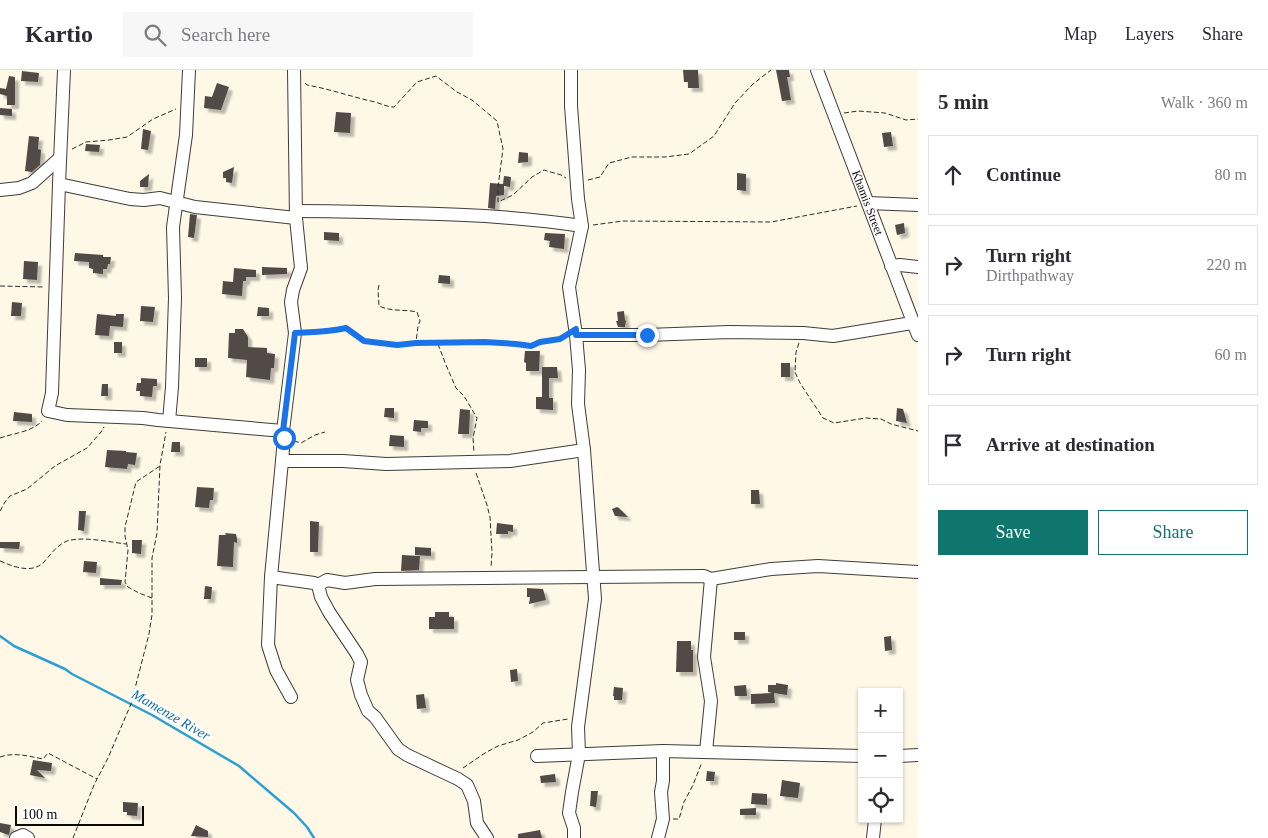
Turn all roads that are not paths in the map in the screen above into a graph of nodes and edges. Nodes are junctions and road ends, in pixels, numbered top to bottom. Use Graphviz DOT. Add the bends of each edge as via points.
graph roads {
  1 [pos="64,70"];
  2 [pos="189,70"];
  3 [pos="571,70"];
  4 [pos="817,70"];
  5 [pos="294,73"];
  6 [pos="60,156"];
  7 [pos="59,184"];
  8 [pos="0,190"];
  9 [pos="176,202"];
  10 [pos="868,204"];
  11 [pos="918,205"];
  12 [pos="296,215"];
  13 [pos="582,226"];
  14 [pos="891,266"];
  15 [pos="918,267"];
  16 [pos="912,323"];
  17 [pos="576,332"];
  18 [pos="918,335"];
  19 [pos="168,420"];
  20 [pos="283,434"];
  21 [pos="584,450"];
  22 [pos="282,461"];
  23 [pos="918,572"];
  24 [pos="270,577"];
  25 [pos="593,578"];
  26 [pos="711,579"];
  27 [pos="318,585"];
  28 [pos="291,697"];
  29 [pos="663,751"];
  30 [pos="706,752"];
  31 [pos="579,754"];
  32 [pos="918,755"];
  33 [pos="537,756"];
  34 [pos="858,756"];
  35 [pos="903,756"];
  36 [pos="875,823"];
  37 [pos="16,838"];
  38 [pos="28,838"];
  39 [pos="487,838"];
  40 [pos="574,838"];
  41 [pos="658,838"];
  42 [pos="873,838"];
  1 -- 6 [label="street"];
  2 -- 9 [label="street" via="186,136"];
  3 -- 13 [label="street" via="571,106"];
  4 -- 10 [label="street, Khamis Street"];
  5 -- 12 [label="street"];
  6 -- 7 [label="street"];
  6 -- 8 [label="street" via="32,183"];
  7 -- 9 [label="street" via="130,199 160,198"];
  7 -- 19 [label="street" via="52,393 48,411"];
  9 -- 12 [label="street" via="195,207"];
  9 -- 19 [label="street" via="172,387"];
  10 -- 11 [label="street"];
  10 -- 14 [label="street, Khamis Street"];
  12 -- 13 [label="street" via="352,211 473,215"];
  12 -- 20 [label="street" via="301,268 291,302 295,333"];
  13 -- 17 [label="street" via="568,286"];
  14 -- 15 [label="street"];
  14 -- 16 [label="street, Khamis Street"];
  16 -- 17 [label="street" via="833,336 803,333 647,335"];
  16 -- 18 [label="street, Khamis Street"];
  17 -- 21 [label="street" via="578,404"];
  19 -- 20 [label="street"];
  20 -- 22 [label="street"];
  21 -- 22 [label="street" via="510,461 386,464"];
  21 -- 25 [label="street"];
  22 -- 24 [label="street"];
  23 -- 26 [label="street" via="818,566 770,569"];
  24 -- 27 [label="street"];
  24 -- 28 [label="street" via="268,644 276,670"];
  25 -- 26 [label="street" via="704,576"];
  25 -- 27 [label="street" via="375,579 345,583 327,580"];
  25 -- 31 [label="street" via="595,598 578,727"];
  26 -- 30 [label="street" via="704,657 711,701"];
  27 -- 39 [label="street" via="329,612 361,662 357,680 368,711 398,749 467,785 474,801 477,823"];
  29 -- 30 [label="street"];
  29 -- 31 [label="street"];
  29 -- 41 [label="street" via="663,819"];
  30 -- 34 [label="street"];
  31 -- 33 [label="street"];
  31 -- 40 [label="street" via="569,813"];
  32 -- 35 [label="street"];
  36 -- 42 [label="street"];
  37 -- 38 [label="street" via="23,835"];
}
